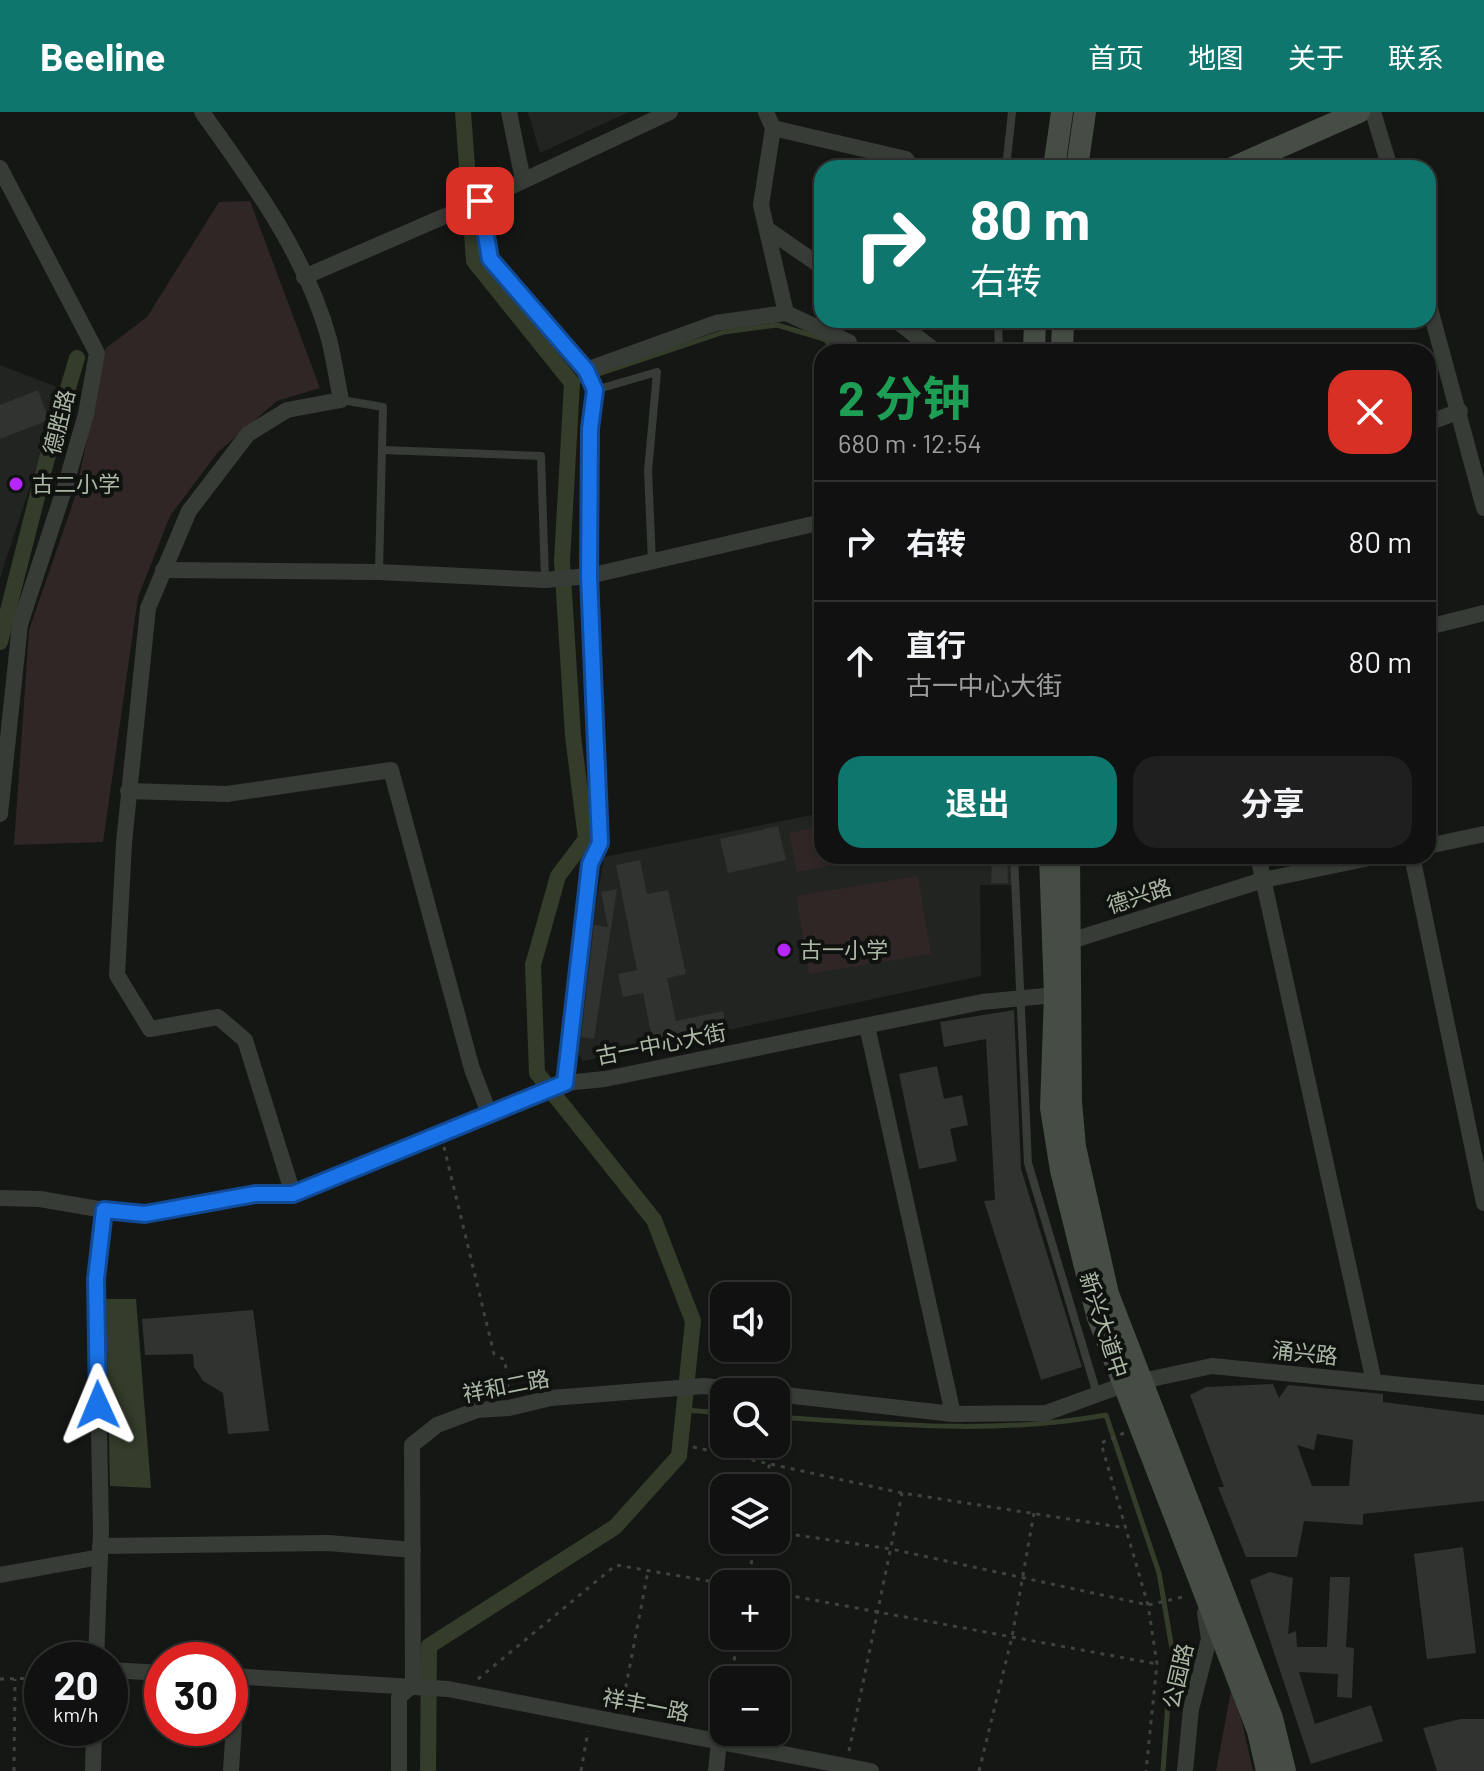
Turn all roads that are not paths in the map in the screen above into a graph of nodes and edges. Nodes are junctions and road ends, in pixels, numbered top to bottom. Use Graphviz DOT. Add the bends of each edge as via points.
graph roads {
  1 [pos="202,112"];
  2 [pos="509,112"];
  3 [pos="670,112"];
  4 [pos="766,112"];
  5 [pos="1012,112"];
  6 [pos="1062,112"];
  7 [pos="1085,112"];
  8 [pos="1359,112"];
  9 [pos="1373,112"];
  10 [pos="773,128"];
  11 [pos="907,160"];
  12 [pos="1007,160"];
  13 [pos="1055,160"];
  14 [pos="1079,160"];
  15 [pos="1250,160"];
  16 [pos="1388,160"];
  17 [pos="0,168"];
  18 [pos="523,180"];
  19 [pos="480,201"];
  20 [pos="767,229"];
  21 [pos="814,261"];
  22 [pos="304,277"];
  23 [pos="786,313"];
  24 [pos="814,326"];
  25 [pos="819,328"];
  26 [pos="906,328"];
  27 [pos="1436,328"];
  28 [pos="849,342"];
  29 [pos="926,344"];
  30 [pos="586,370"];
  31 [pos="595,390"];
  32 [pos="341,400"];
  33 [pos="1460,411"];
  34 [pos="1436,420"];
  35 [pos="383,450"];
  36 [pos="1484,508"];
  37 [pos="814,524"];
  38 [pos="652,561"];
  39 [pos="163,570"];
  40 [pos="379,572"];
  41 [pos="589,576"];
  42 [pos="545,580"];
  43 [pos="1484,613"];
  44 [pos="1436,625"];
  45 [pos="6,699"];
  46 [pos="128,791"];
  47 [pos="0,814"];
  48 [pos="1484,834"];
  49 [pos="1436,844"];
  50 [pos="1014,864"];
  51 [pos="1051,864"];
  52 [pos="1068,864"];
  53 [pos="1260,864"];
  54 [pos="1340,864"];
  55 [pos="1414,864"];
  56 [pos="1263,880"];
  57 [pos="1063,944"];
  58 [pos="1055,995"];
  59 [pos="1019,999"];
  60 [pos="867,1026"];
  61 [pos="565,1083"];
  62 [pos="489,1113"];
  63 [pos="293,1194"];
  64 [pos="0,1198"];
  65 [pos="1484,1203"];
  66 [pos="104,1210"];
  67 [pos="1374,1382"];
  68 [pos="1132,1383"];
  69 [pos="710,1387"];
  70 [pos="1484,1393"];
  71 [pos="1097,1395"];
  72 [pos="790,1396"];
  73 [pos="953,1414"];
  74 [pos="413,1550"];
  75 [pos="100,1552"];
  76 [pos="0,1575"];
  77 [pos="1202,1592"];
  78 [pos="97,1642"];
  79 [pos="248,1677"];
  80 [pos="413,1685"];
  81 [pos="710,1740"];
  82 [pos="94,1746"];
  83 [pos="232,1746"];
  84 [pos="719,1746"];
  85 [pos="738,1746"];
  86 [pos="845,1768"];
  87 [pos="93,1771"];
  88 [pos="231,1771"];
  89 [pos="399,1771"];
  90 [pos="716,1771"];
  91 [pos="871,1771"];
  92 [pos="1185,1771"];
  93 [pos="1267,1771"];
  94 [pos="1285,1771"];
  1 -- 22 [label="street" via="264,197"];
  2 -- 18 [label="street"];
  3 -- 18 [label="street"];
  4 -- 10 [label="street"];
  5 -- 12 [label="lane"];
  6 -- 13 [label="main road"];
  7 -- 14 [label="main road"];
  8 -- 15 [label="main road"];
  9 -- 16 [label="street"];
  10 -- 11 [label="street"];
  10 -- 20 [label="street" via="761,205"];
  17 -- 45 [label="street, 德胜路" via="97,353 69,472 20,624"];
  18 -- 19 [label="street"];
  19 -- 22 [label="street"];
  19 -- 30 [label="street" via="490,259"];
  20 -- 21 [label="street"];
  20 -- 23 [label="street"];
  22 -- 32 [label="street" via="329,337"];
  23 -- 24 [label="street"];
  23 -- 30 [label="street" via="716,323"];
  25 -- 28 [label="street"];
  26 -- 29 [label="street"];
  27 -- 33 [label="street"];
  30 -- 31 [label="street"];
  31 -- 38 [label="lane" via="657,372 648,471"];
  31 -- 41 [label="street"];
  32 -- 35 [label="lane" via="383,407"];
  32 -- 39 [label="street" via="287,410 248,434 189,511"];
  33 -- 34 [label="street"];
  33 -- 36 [label="street"];
  35 -- 40 [label="lane"];
  35 -- 42 [label="lane" via="541,456"];
  37 -- 38 [label="street"];
  38 -- 41 [label="street"];
  39 -- 40 [label="street"];
  39 -- 46 [label="street" via="148,608"];
  40 -- 42 [label="street"];
  41 -- 42 [label="street"];
  41 -- 61 [label="street" via="600,843 590,864"];
  43 -- 44 [label="street"];
  45 -- 47 [label="street, 德胜路"];
  46 -- 62 [label="street" via="227,794 391,770 472,1069"];
  46 -- 63 [label="street" via="117,975 150,1029 218,1017 245,1040"];
  48 -- 49 [label="street"];
  50 -- 59 [label="lane"];
  51 -- 57 [label="main road, 新兴大道中"];
  52 -- 57 [label="main road, 新兴大道中"];
  53 -- 56 [label="street"];
  54 -- 56 [label="street, 德兴路"];
  55 -- 65 [label="street"];
  56 -- 57 [label="street, 德兴路"];
  56 -- 67 [label="street"];
  57 -- 58 [label="main road, 新兴大道中"];
  57 -- 68 [label="main road, 新兴大道中" via="1075,1147"];
  58 -- 59 [label="street, 古一中心大街"];
  58 -- 68 [label="main road, 新兴大道中" via="1051,1108 1061,1170 1097,1315"];
  59 -- 60 [label="street, 古一中心大街"];
  59 -- 71 [label="lane" via="1028,1163"];
  60 -- 61 [label="street, 古一中心大街"];
  60 -- 73 [label="street"];
  61 -- 62 [label="street, 古一中心大街"];
  62 -- 63 [label="street, 古一中心大街"];
  63 -- 66 [label="street" via="255,1194 145,1214"];
  64 -- 66 [label="street"];
  66 -- 75 [label="street" via="96,1279"];
  67 -- 68 [label="street, 涌兴路" via="1212,1366"];
  67 -- 70 [label="street, 涌兴路"];
  68 -- 71 [label="street"];
  68 -- 77 [label="main road, 新兴大道中" via="1139,1426"];
  68 -- 94 [label="main road, 新兴大道中" via="1272,1718"];
  69 -- 74 [label="street, 祥和二路" via="551,1398 477,1410 437,1425 412,1445"];
  71 -- 73 [label="street" via="1046,1413"];
  72 -- 73 [label="street"];
  74 -- 75 [label="street" via="328,1543"];
  74 -- 80 [label="street, 祥和二路"];
  75 -- 76 [label="street"];
  75 -- 78 [label="street"];
  77 -- 92 [label="street, 公园路" via="1209,1639 1191,1709"];
  77 -- 93 [label="main road, 新兴大道中" via="1258,1731"];
  79 -- 80 [label="street, 祥丰一路"];
  80 -- 81 [label="street, 祥丰一路"];
  80 -- 89 [label="street" via="399,1697"];
  82 -- 87 [label="street"];
  83 -- 88 [label="street"];
  84 -- 90 [label="street"];
  85 -- 86 [label="street, 祥丰一路"];
  86 -- 91 [label="street, 祥丰一路"];
}
